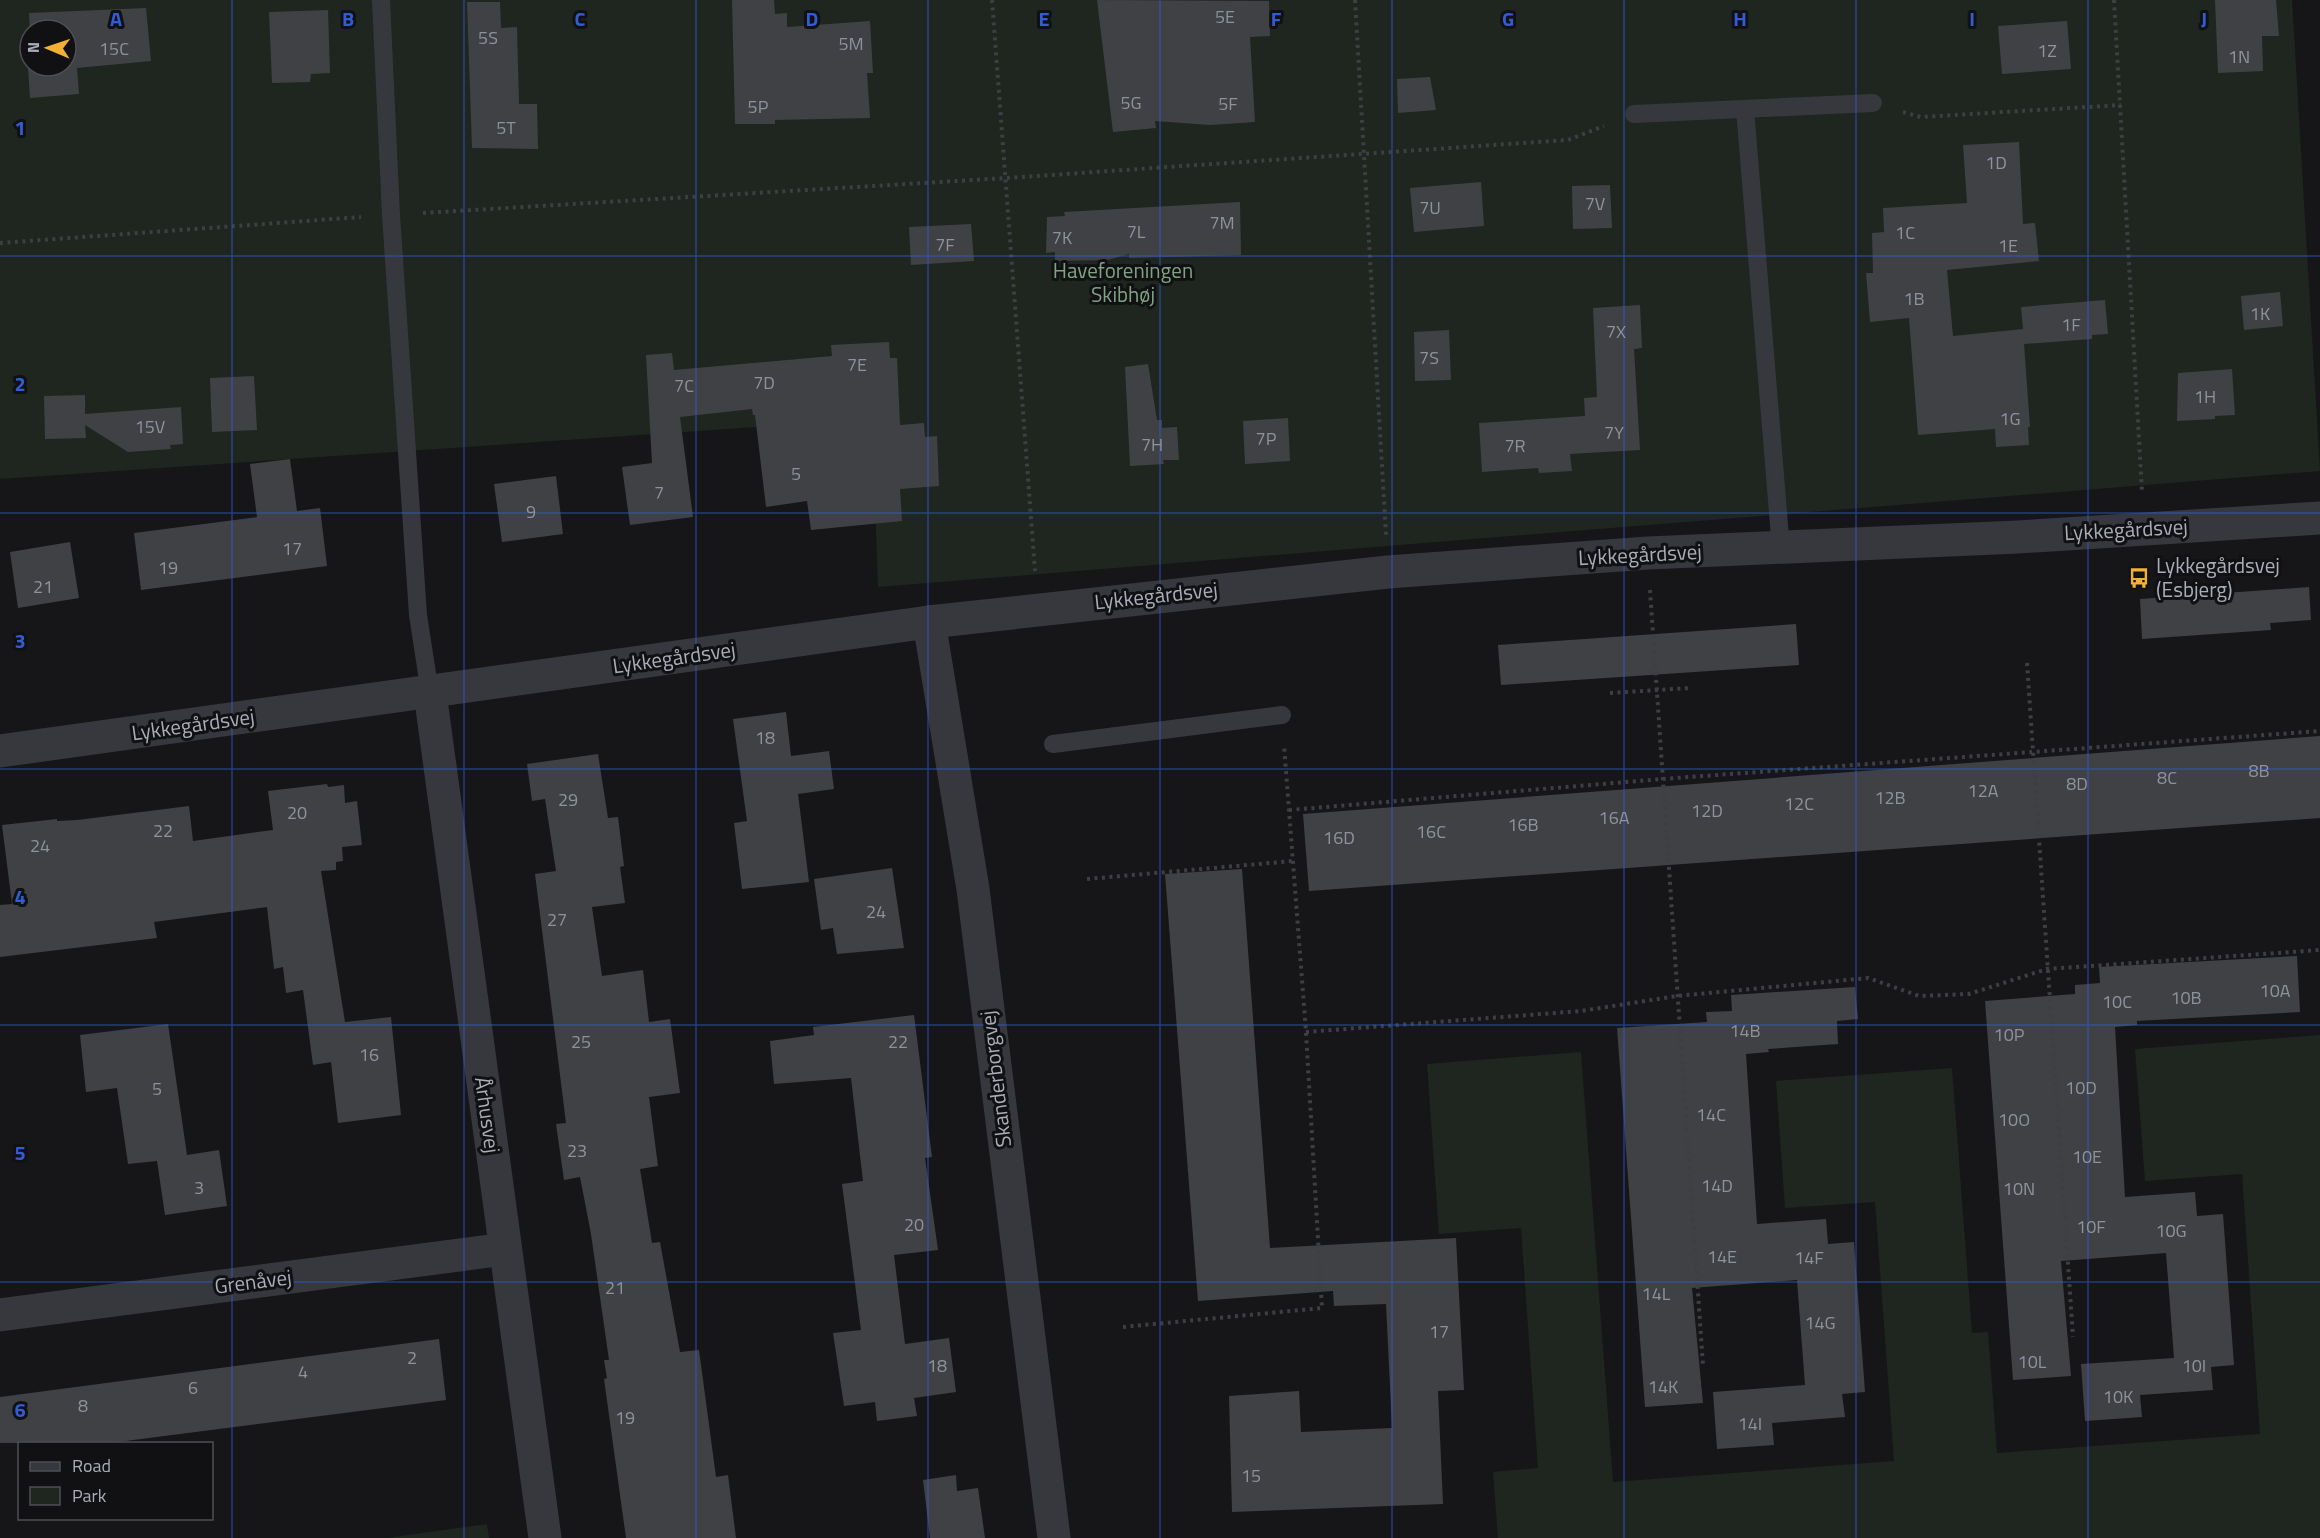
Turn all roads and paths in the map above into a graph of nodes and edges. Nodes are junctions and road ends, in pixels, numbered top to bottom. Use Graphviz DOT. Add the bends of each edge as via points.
graph roads {
  1 [pos="381,0"];
  2 [pos="992,0"];
  3 [pos="1355,0"];
  4 [pos="2114,0"];
  5 [pos="1873,103"];
  6 [pos="2121,105"];
  7 [pos="1745,109"];
  8 [pos="1634,114"];
  9 [pos="1364,154"];
  10 [pos="1006,178"];
  11 [pos="392,215"];
  12 [pos="0,243"];
  13 [pos="2320,518"];
  14 [pos="2144,529"];
  15 [pos="1781,549"];
  16 [pos="1648,553"];
  17 [pos="1388,572"];
  18 [pos="1037,608"];
  19 [pos="929,622"];
  20 [pos="2027,663"];
  21 [pos="1690,687"];
  22 [pos="1656,690"];
  23 [pos="430,693"];
  24 [pos="1610,693"];
  25 [pos="1282,715"];
  26 [pos="2320,731"];
  27 [pos="1053,744"];
  28 [pos="0,751"];
  29 [pos="2032,751"];
  30 [pos="1662,779"];
  31 [pos="1289,810"];
  32 [pos="1293,861"];
  33 [pos="1087,879"];
  34 [pos="2320,951"];
  35 [pos="2048,969"];
  36 [pos="1677,996"];
  37 [pos="1306,1032"];
  38 [pos="506,1249"];
  39 [pos="0,1314"];
  40 [pos="1123,1327"];
  41 [pos="2073,1338"];
  42 [pos="1703,1366"];
  43 [pos="545,1538"];
  44 [pos="1054,1538"];
  1 -- 11 [label="lane"];
  2 -- 10 [label="path"];
  3 -- 9 [label="path"];
  4 -- 6 [label="path"];
  5 -- 6 [label="path" via="1921,117"];
  5 -- 7 [label="lane"];
  6 -- 14 [label="path"];
  7 -- 8 [label="lane"];
  7 -- 15 [label="lane"];
  8 -- 9 [label="path" via="1568,140"];
  9 -- 10 [label="path"];
  9 -- 17 [label="path"];
  10 -- 11 [label="path"];
  10 -- 18 [label="path"];
  11 -- 12 [label="path"];
  11 -- 23 [label="lane" via="418,615"];
  13 -- 14 [label="street, Lykkegårdsvej"];
  14 -- 15 [label="street, Lykkegårdsvej"];
  15 -- 16 [label="street, Lykkegårdsvej"];
  16 -- 17 [label="street, Lykkegårdsvej"];
  16 -- 22 [label="path"];
  17 -- 18 [label="street, Lykkegårdsvej"];
  18 -- 19 [label="street, Lykkegårdsvej"];
  19 -- 23 [label="street, Lykkegårdsvej"];
  19 -- 44 [label="street, Skanderborgvej" via="973,889"];
  20 -- 29 [label="path"];
  21 -- 22 [label="path"];
  22 -- 24 [label="path"];
  22 -- 30 [label="path"];
  23 -- 28 [label="street, Lykkegårdsvej"];
  23 -- 38 [label="street, Århusvej"];
  25 -- 27 [label="lane"];
  25 -- 31 [label="path"];
  26 -- 29 [label="path"];
  29 -- 30 [label="path"];
  29 -- 35 [label="path"];
  30 -- 31 [label="path"];
  30 -- 36 [label="path"];
  31 -- 32 [label="path"];
  32 -- 33 [label="path"];
  32 -- 37 [label="path"];
  34 -- 35 [label="path"];
  35 -- 36 [label="path" via="1969,994 1919,996 1868,978"];
  35 -- 41 [label="path"];
  36 -- 37 [label="path" via="1581,1011"];
  36 -- 42 [label="path"];
  37 -- 40 [label="path" via="1322,1308"];
  38 -- 39 [label="street, Grenåvej"];
  38 -- 43 [label="street, Århusvej"];
}
